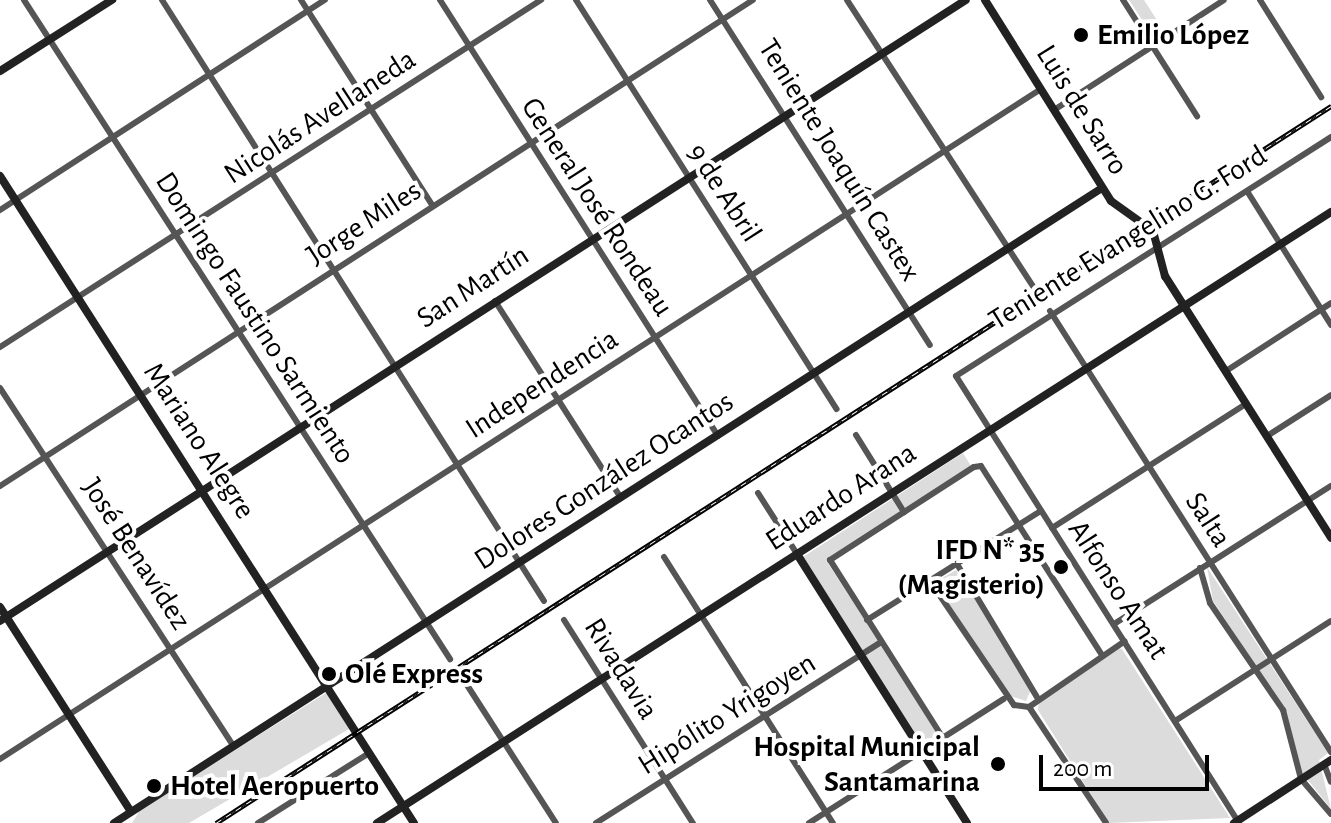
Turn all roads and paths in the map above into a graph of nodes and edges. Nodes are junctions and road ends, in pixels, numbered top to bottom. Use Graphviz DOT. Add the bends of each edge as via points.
graph roads {
  1 [pos="24,0"];
  2 [pos="112,0"];
  3 [pos="162,0"];
  4 [pos="301,0"];
  5 [pos="325,0"];
  6 [pos="440,0"];
  7 [pos="541,0"];
  8 [pos="576,0"];
  9 [pos="710,0"];
  10 [pos="753,0"];
  11 [pos="847,0"];
  12 [pos="966,0"];
  13 [pos="985,0"];
  14 [pos="1123,0"];
  15 [pos="1224,0"];
  16 [pos="1260,0"];
  17 [pos="307,11"];
  18 [pos="723,19"];
  19 [pos="49,39"];
  20 [pos="468,46"];
  21 [pos="1152,46"];
  22 [pos="881,54"];
  23 [pos="0,71"];
  24 [pos="211,74"];
  25 [pos="627,81"];
  26 [pos="1041,89"];
  27 [pos="1321,97"];
  28 [pos="372,109"];
  29 [pos="1054,110"];
  30 [pos="785,116"];
  31 [pos="1197,116"];
  32 [pos="113,137"];
  33 [pos="1331,137"];
  34 [pos="529,142"];
  35 [pos="944,150"];
  36 [pos="274,173"];
  37 [pos="0,176"];
  38 [pos="688,179"];
  39 [pos="1102,188"];
  40 [pos="1247,191"];
  41 [pos="15,200"];
  42 [pos="432,205"];
  43 [pos="0,210"];
  44 [pos="1331,212"];
  45 [pos="847,213"];
  46 [pos="176,235"];
  47 [pos="592,240"];
  48 [pos="1280,245"];
  49 [pos="1159,246"];
  50 [pos="1007,249"];
  51 [pos="334,268"];
  52 [pos="751,275"];
  53 [pos="1033,286"];
  54 [pos="79,298"];
  55 [pos="495,301"];
  56 [pos="1331,303"];
  57 [pos="1184,306"];
  58 [pos="1321,310"];
  59 [pos="1050,311"];
  60 [pos="909,312"];
  61 [pos="1331,325"];
  62 [pos="237,332"];
  63 [pos="654,337"];
  64 [pos="930,345"];
  65 [pos="0,347"];
  66 [pos="397,364"];
  67 [pos="1084,367"];
  68 [pos="1226,371"];
  69 [pos="813,373"];
  70 [pos="958,381"];
  71 [pos="0,388"];
  72 [pos="1331,395"];
  73 [pos="142,396"];
  74 [pos="558,400"];
  75 [pos="1246,404"];
  76 [pos="837,409"];
  77 [pos="299,428"];
  78 [pos="990,431"];
  79 [pos="856,435"];
  80 [pos="718,436"];
  81 [pos="1267,436"];
  82 [pos="47,457"];
  83 [pos="459,464"];
  84 [pos="1147,467"];
  85 [pos="0,486"];
  86 [pos="1331,486"];
  87 [pos="204,492"];
  88 [pos="758,493"];
  89 [pos="892,493"];
  90 [pos="621,498"];
  91 [pos="1308,500"];
  92 [pos="1041,511"];
  93 [pos="904,512"];
  94 [pos="364,525"];
  95 [pos="1020,525"];
  96 [pos="1052,528"];
  97 [pos="1331,538"];
  98 [pos="108,552"];
  99 [pos="797,554"];
  100 [pos="664,557"];
  101 [pos="1209,561"];
  102 [pos="521,564"];
  103 [pos="957,564"];
  104 [pos="1200,568"];
  105 [pos="930,581"];
  106 [pos="266,588"];
  107 [pos="544,601"];
  108 [pos="0,607"];
  109 [pos="700,616"];
  110 [pos="3,619"];
  111 [pos="564,620"];
  112 [pos="867,620"];
  113 [pos="1331,621"];
  114 [pos="426,623"];
  115 [pos="1114,624"];
  116 [pos="1125,641"];
  117 [pos="881,642"];
  118 [pos="170,649"];
  119 [pos="860,655"];
  120 [pos="1102,655"];
  121 [pos="450,659"];
  122 [pos="1271,659"];
  123 [pos="1255,669"];
  124 [pos="601,680"];
  125 [pos="467,685"];
  126 [pos="328,687"];
  127 [pos="1037,697"];
  128 [pos="1004,699"];
  129 [pos="1029,707"];
  130 [pos="68,716"];
  131 [pos="764,716"];
  132 [pos="1175,721"];
  133 [pos="943,738"];
  134 [pos="503,742"];
  135 [pos="233,746"];
  136 [pos="1331,752"];
  137 [pos="369,753"];
  138 [pos="921,753"];
  139 [pos="0,759"];
  140 [pos="1328,762"];
  141 [pos="665,779"];
  142 [pos="1301,779"];
  143 [pos="1331,782"];
  144 [pos="403,806"];
  145 [pos="131,812"];
  146 [pos="826,812"];
  147 [pos="273,813"];
  148 [pos="1331,814"];
  149 [pos="1237,822"];
  150 [pos="114,823"];
  151 [pos="258,823"];
  152 [pos="279,823"];
  153 [pos="377,823"];
  154 [pos="414,823"];
  155 [pos="556,823"];
  156 [pos="596,823"];
  157 [pos="693,823"];
  158 [pos="809,823"];
  159 [pos="833,823"];
  160 [pos="967,823"];
  161 [pos="1106,823"];
  1 -- 19 [label="street, Domingo Faustino Sarmiento"];
  2 -- 19 [label="street"];
  3 -- 24 [label="street"];
  4 -- 17 [label="street"];
  5 -- 17 [label="street"];
  6 -- 20 [label="street, General José Rondeau"];
  7 -- 20 [label="street, Nicolás Avellaneda"];
  8 -- 25 [label="street, 9 de Abril"];
  9 -- 18 [label="street, Teniente Joaquín Castex"];
  10 -- 18 [label="street, Jorge Miles"];
  11 -- 22 [label="street"];
  12 -- 22 [label="street, San Martín"];
  13 -- 26 [label="street, Luis de Sarro"];
  14 -- 21 [label="street"];
  15 -- 21 [label="street"];
  16 -- 27 [label="street"];
  17 -- 24 [label="street"];
  17 -- 28 [label="street"];
  18 -- 25 [label="street, Jorge Miles"];
  18 -- 30 [label="street, Teniente Joaquín Castex"];
  19 -- 23 [label="street"];
  19 -- 32 [label="street, Domingo Faustino Sarmiento"];
  20 -- 28 [label="street, Nicolás Avellaneda"];
  20 -- 34 [label="street, General José Rondeau"];
  21 -- 29 [label="street"];
  21 -- 31 [label="street"];
  22 -- 30 [label="street, San Martín"];
  22 -- 35 [label="street"];
  24 -- 32 [label="street"];
  24 -- 36 [label="street"];
  25 -- 34 [label="street, Jorge Miles"];
  25 -- 38 [label="street, 9 de Abril"];
  26 -- 29 [label="street, Luis de Sarro"];
  26 -- 35 [label="street, Independencia"];
  28 -- 36 [label="street, Nicolás Avellaneda"];
  28 -- 42 [label="street"];
  29 -- 39 [label="street, Luis de Sarro"];
  30 -- 38 [label="street, San Martín"];
  30 -- 45 [label="street, Teniente Joaquín Castex"];
  32 -- 41 [label="street"];
  32 -- 46 [label="street, Domingo Faustino Sarmiento"];
  33 -- 40 [label="street, Teniente Evangelino G. Ford"];
  34 -- 42 [label="street, Jorge Miles"];
  34 -- 47 [label="street, General José Rondeau"];
  35 -- 45 [label="street, Independencia"];
  35 -- 50 [label="street"];
  36 -- 46 [label="street, Nicolás Avellaneda"];
  36 -- 51 [label="street"];
  37 -- 41 [label="street, Mariano Alegre"];
  38 -- 47 [label="street, San Martín"];
  38 -- 52 [label="street, 9 de Abril"];
  39 -- 49 [label="street, Luis de Sarro" via="1153,231"];
  39 -- 50 [label="street, Dolores González Ocantos"];
  40 -- 48 [label="street"];
  40 -- 49 [label="street, Teniente Evangelino G. Ford"];
  41 -- 43 [label="street"];
  41 -- 54 [label="street, Mariano Alegre"];
  42 -- 51 [label="street, Jorge Miles"];
  44 -- 48 [label="street, Eduardo Arana"];
  45 -- 52 [label="street, Independencia"];
  45 -- 60 [label="street, Teniente Joaquín Castex"];
  46 -- 54 [label="street, Nicolás Avellaneda"];
  46 -- 62 [label="street, Domingo Faustino Sarmiento"];
  47 -- 55 [label="street, San Martín"];
  47 -- 63 [label="street, General José Rondeau"];
  48 -- 57 [label="street, Eduardo Arana"];
  48 -- 58 [label="street"];
  49 -- 57 [label="street" via="1162,270"];
  49 -- 59 [label="street, Teniente Evangelino G. Ford"];
  50 -- 53 [label="street"];
  50 -- 60 [label="street, Dolores González Ocantos"];
  51 -- 62 [label="street, Jorge Miles"];
  51 -- 66 [label="street"];
  52 -- 63 [label="street, Independencia"];
  52 -- 69 [label="street, 9 de Abril"];
  54 -- 65 [label="street, Nicolás Avellaneda"];
  54 -- 73 [label="street, Mariano Alegre"];
  55 -- 66 [label="street, San Martín"];
  55 -- 74 [label="street"];
  56 -- 58 [label="street"];
  57 -- 67 [label="street, Eduardo Arana"];
  57 -- 68 [label="street"];
  58 -- 61 [label="street"];
  58 -- 68 [label="street"];
  59 -- 67 [label="street, Salta"];
  59 -- 70 [label="street, Teniente Evangelino G. Ford" via="961,368"];
  60 -- 64 [label="street, Teniente Joaquín Castex"];
  60 -- 69 [label="street, Dolores González Ocantos"];
  62 -- 73 [label="street, Jorge Miles"];
  62 -- 77 [label="street, Domingo Faustino Sarmiento"];
  63 -- 74 [label="street, Independencia"];
  63 -- 80 [label="street, General José Rondeau"];
  66 -- 77 [label="street, San Martín"];
  66 -- 83 [label="street"];
  67 -- 78 [label="street, Eduardo Arana"];
  67 -- 84 [label="street, Salta"];
  68 -- 75 [label="street"];
  69 -- 76 [label="street, 9 de Abril"];
  69 -- 80 [label="street, Dolores González Ocantos"];
  70 -- 78 [label="street, Alfonso Amat"];
  71 -- 82 [label="street, José Benavídez"];
  72 -- 81 [label="street"];
  73 -- 82 [label="street, Jorge Miles"];
  73 -- 87 [label="street, Mariano Alegre"];
  74 -- 83 [label="street, Independencia"];
  74 -- 90 [label="street"];
  75 -- 81 [label="street"];
  75 -- 84 [label="street"];
  77 -- 87 [label="street, San Martín"];
  77 -- 94 [label="street, Domingo Faustino Sarmiento"];
  78 -- 89 [label="street, Eduardo Arana"];
  78 -- 92 [label="street, Alfonso Amat"];
  79 -- 89 [label="street"];
  80 -- 90 [label="street, Dolores González Ocantos"];
  81 -- 91 [label="street"];
  82 -- 85 [label="street, Jorge Miles"];
  82 -- 98 [label="street, José Benavídez"];
  83 -- 94 [label="street, Independencia"];
  83 -- 102 [label="street"];
  84 -- 96 [label="street"];
  84 -- 101 [label="street, Salta"];
  86 -- 91 [label="street"];
  87 -- 98 [label="street, San Martín"];
  87 -- 106 [label="street, Mariano Alegre"];
  88 -- 99 [label="street"];
  89 -- 93 [label="street"];
  89 -- 99 [label="street, Eduardo Arana"];
  90 -- 102 [label="street, Dolores González Ocantos"];
  91 -- 97 [label="street"];
  91 -- 101 [label="street"];
  92 -- 95 [label="street"];
  92 -- 96 [label="street, Alfonso Amat"];
  93 -- 95 [label="street" via="981,466"];
  93 -- 112 [label="street" via="832,558"];
  94 -- 106 [label="street, Independencia"];
  94 -- 114 [label="street, Domingo Faustino Sarmiento"];
  95 -- 103 [label="street"];
  95 -- 120 [label="street"];
  96 -- 115 [label="street, Alfonso Amat"];
  98 -- 110 [label="street, San Martín"];
  98 -- 118 [label="street, José Benavídez"];
  99 -- 109 [label="street, Eduardo Arana"];
  99 -- 119 [label="street"];
  100 -- 109 [label="street"];
  101 -- 104 [label="street"];
  101 -- 122 [label="street, Salta"];
  102 -- 107 [label="street"];
  102 -- 114 [label="street, Dolores González Ocantos"];
  103 -- 105 [label="street"];
  103 -- 127 [label="street"];
  104 -- 115 [label="street"];
  104 -- 123 [label="street, Salta" via="1210,603"];
  105 -- 112 [label="street"];
  105 -- 128 [label="street"];
  106 -- 118 [label="street, Independencia"];
  106 -- 126 [label="street, Mariano Alegre"];
  108 -- 110 [label="street"];
  109 -- 124 [label="street, Eduardo Arana"];
  109 -- 131 [label="street"];
  110 -- 130 [label="street"];
  111 -- 124 [label="street, Rivadavia"];
  112 -- 117 [label="street"];
  113 -- 122 [label="street"];
  114 -- 121 [label="street, Domingo Faustino Sarmiento"];
  114 -- 126 [label="street, Dolores González Ocantos"];
  115 -- 116 [label="street, Alfonso Amat"];
  116 -- 120 [label="street"];
  116 -- 132 [label="street, Alfonso Amat"];
  117 -- 119 [label="street, Hipólito Yrigoyen"];
  117 -- 133 [label="street"];
  118 -- 130 [label="street, Independencia"];
  118 -- 135 [label="street, José Benavídez"];
  119 -- 131 [label="street, Hipólito Yrigoyen"];
  119 -- 138 [label="street"];
  120 -- 127 [label="street"];
  122 -- 123 [label="street"];
  122 -- 136 [label="street, Salta"];
  123 -- 132 [label="street"];
  123 -- 142 [label="street, Salta" via="1283,710"];
  124 -- 134 [label="street, Eduardo Arana"];
  124 -- 141 [label="street, Rivadavia"];
  125 -- 134 [label="street"];
  126 -- 135 [label="street, Dolores González Ocantos"];
  126 -- 137 [label="street, Mariano Alegre"];
  127 -- 129 [label="street"];
  128 -- 129 [label="street"];
  128 -- 133 [label="street"];
  129 -- 161 [label="street"];
  130 -- 139 [label="street, Independencia"];
  130 -- 145 [label="street"];
  131 -- 141 [label="street, Hipólito Yrigoyen"];
  131 -- 146 [label="street"];
  132 -- 149 [label="street, Alfonso Amat"];
  133 -- 138 [label="street"];
  134 -- 144 [label="street, Eduardo Arana"];
  134 -- 155 [label="street"];
  135 -- 145 [label="street, Dolores González Ocantos"];
  137 -- 144 [label="street, Mariano Alegre"];
  137 -- 147 [label="street"];
  138 -- 146 [label="street"];
  138 -- 160 [label="street"];
  140 -- 142 [label="street"];
  140 -- 143 [label="street"];
  141 -- 156 [label="street, Hipólito Yrigoyen"];
  141 -- 157 [label="street, Rivadavia"];
  142 -- 148 [label="street, Salta"];
  142 -- 149 [label="street"];
  144 -- 153 [label="street, Eduardo Arana"];
  144 -- 154 [label="street, Mariano Alegre"];
  145 -- 150 [label="street, Dolores González Ocantos"];
  146 -- 158 [label="street"];
  146 -- 159 [label="street"];
  147 -- 151 [label="street"];
  147 -- 152 [label="street"];
}
